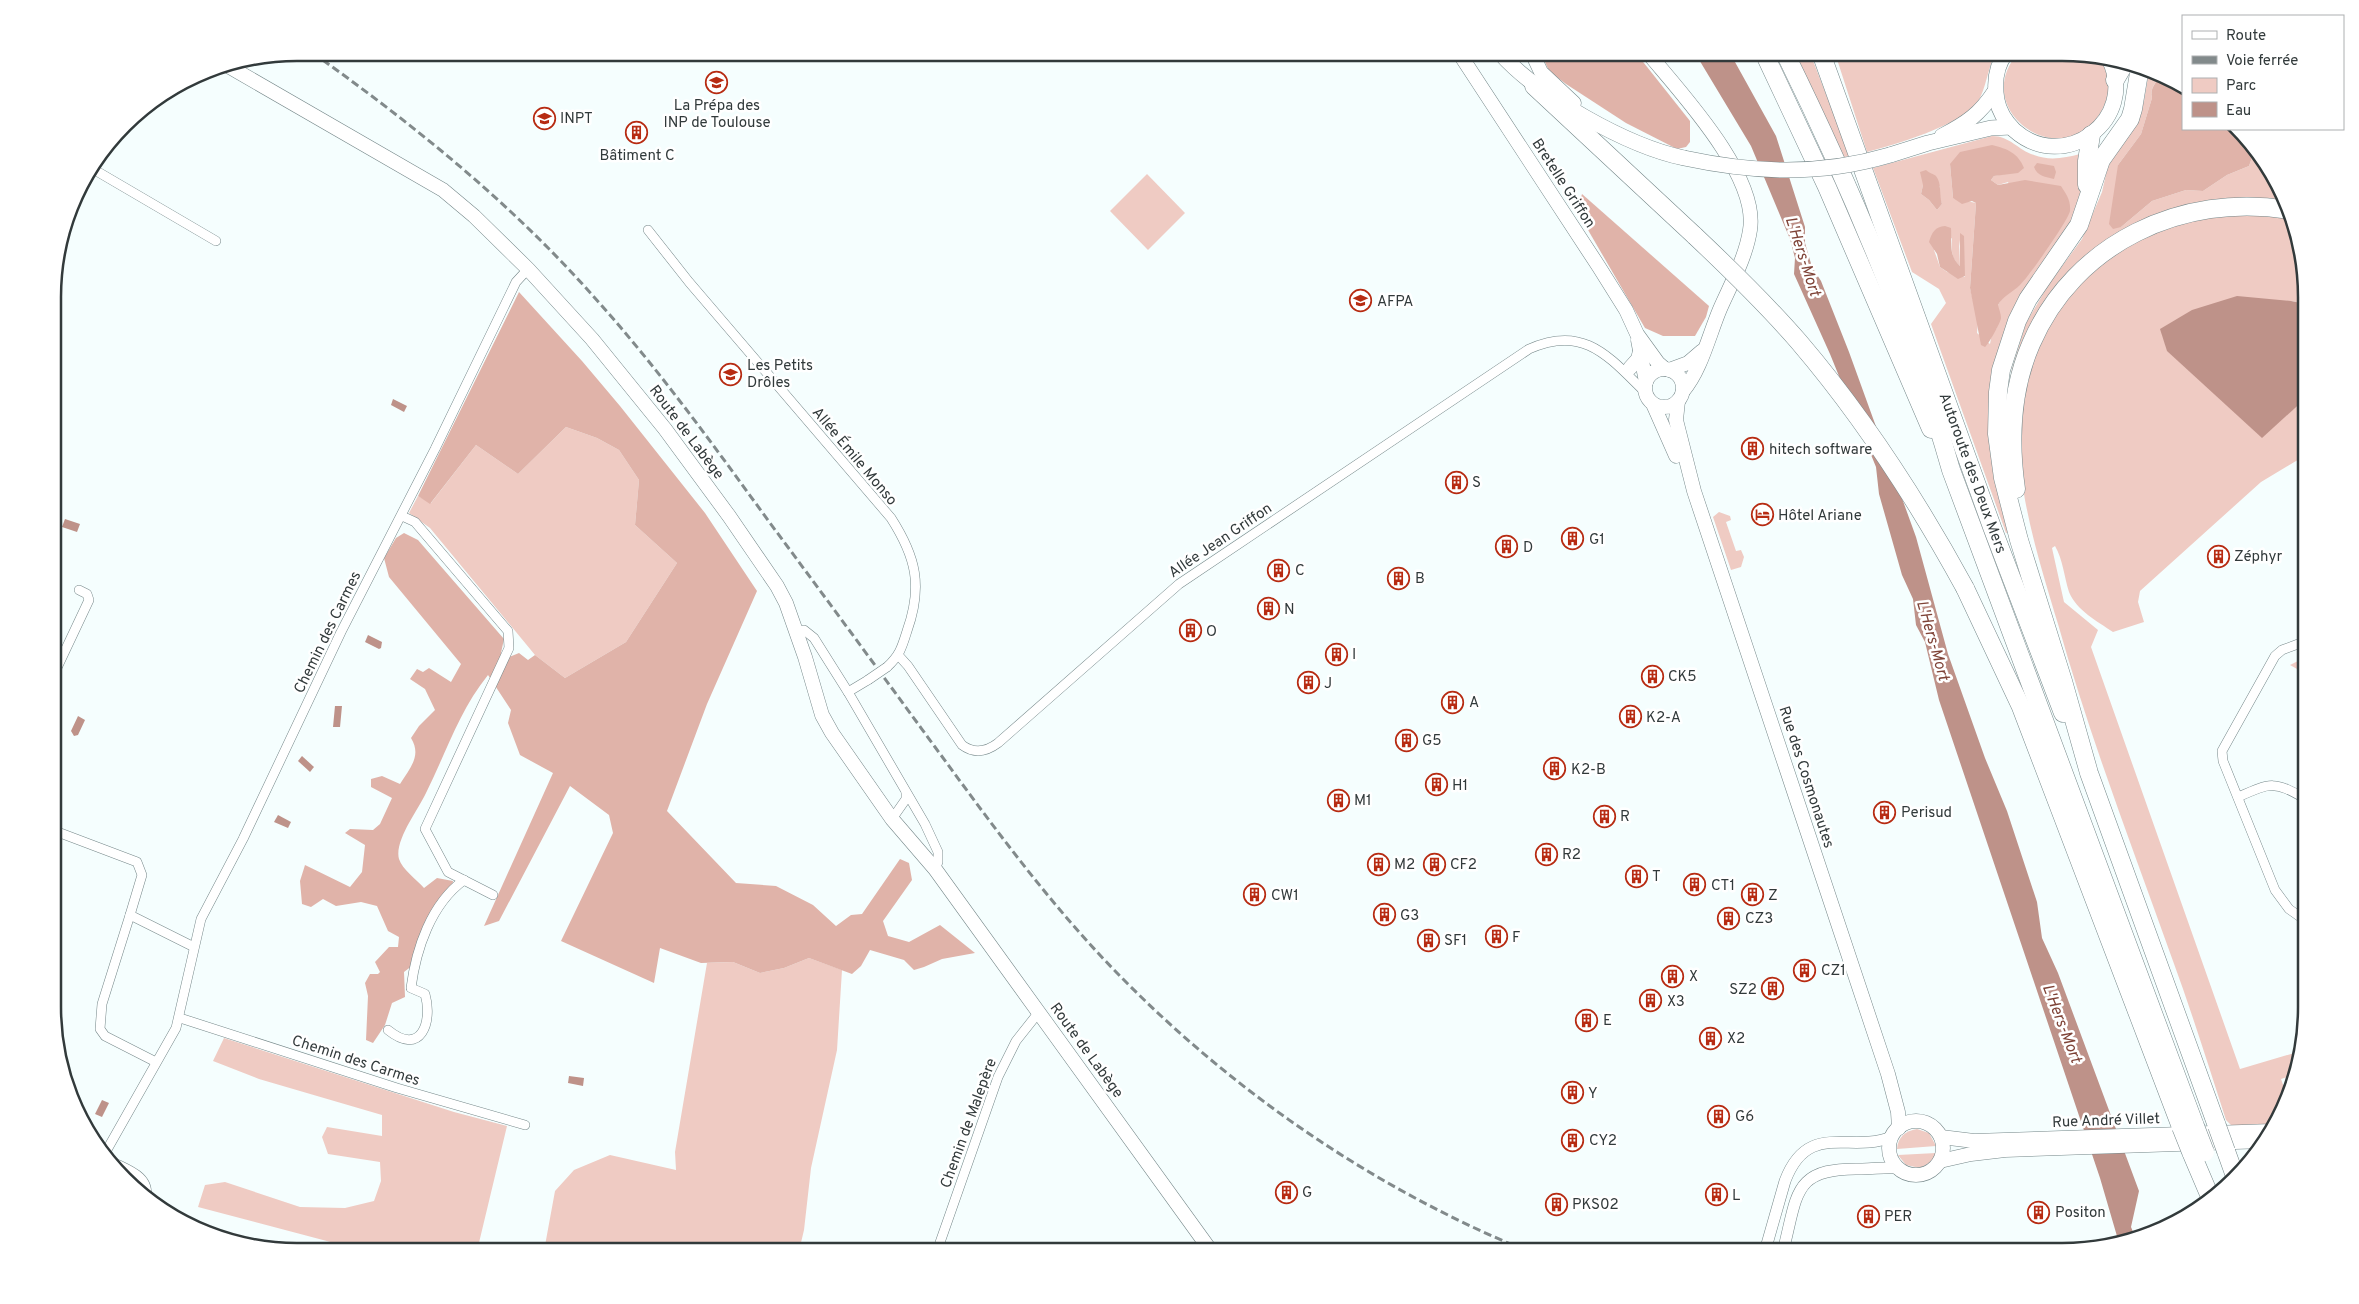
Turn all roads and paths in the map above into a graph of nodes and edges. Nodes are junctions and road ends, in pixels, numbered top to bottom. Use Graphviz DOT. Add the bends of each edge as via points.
graph roads {
  1 [pos="1465,61"];
  2 [pos="1509,61"];
  3 [pos="1521,61"];
  4 [pos="1536,61"];
  5 [pos="1655,61"];
  6 [pos="1768,61"];
  7 [pos="1789,61"];
  8 [pos="1824,61"];
  9 [pos="2002,61"];
  10 [pos="2111,67"];
  11 [pos="2122,69"];
  12 [pos="234,70"];
  13 [pos="2139,75"];
  14 [pos="2116,80"];
  15 [pos="1534,86"];
  16 [pos="1996,91"];
  17 [pos="1574,103"];
  18 [pos="2011,127"];
  19 [pos="2091,135"];
  20 [pos="1928,143"];
  21 [pos="1684,158"];
  22 [pos="98,172"];
  23 [pos="2086,205"];
  24 [pos="2281,209"];
  25 [pos="648,230"];
  26 [pos="216,241"];
  27 [pos="528,269"];
  28 [pos="1637,334"];
  29 [pos="1704,348"];
  30 [pos="1640,351"];
  31 [pos="1625,367"];
  32 [pos="1654,380"];
  33 [pos="1680,396"];
  34 [pos="1951,470"];
  35 [pos="1694,491"];
  36 [pos="402,516"];
  37 [pos="79,590"];
  38 [pos="2039,602"];
  39 [pos="797,631"];
  40 [pos="2298,644"];
  41 [pos="899,656"];
  42 [pos="61,659"];
  43 [pos="848,692"];
  44 [pos="2089,773"];
  45 [pos="906,793"];
  46 [pos="2298,795"];
  47 [pos="2238,797"];
  48 [pos="892,819"];
  49 [pos="61,833"];
  50 [pos="935,869"];
  51 [pos="464,880"];
  52 [pos="493,895"];
  53 [pos="130,915"];
  54 [pos="2298,915"];
  55 [pos="194,947"];
  56 [pos="1039,1012"];
  57 [pos="180,1018"];
  58 [pos="388,1030"];
  59 [pos="156,1062"];
  60 [pos="1888,1074"];
  61 [pos="1920,1121"];
  62 [pos="525,1125"];
  63 [pos="2188,1127"];
  64 [pos="1895,1132"];
  65 [pos="2262,1132"];
  66 [pos="1941,1137"];
  67 [pos="2142,1140"];
  68 [pos="2060,1142"];
  69 [pos="2255,1142"];
  70 [pos="108,1148"];
  71 [pos="2198,1152"];
  72 [pos="1940,1161"];
  73 [pos="1897,1168"];
  74 [pos="126,1169"];
  75 [pos="2233,1169"];
  76 [pos="2215,1186"];
  77 [pos="147,1188"];
  78 [pos="2209,1191"];
  79 [pos="940,1243"];
  80 [pos="1205,1243"];
  81 [pos="1767,1243"];
  82 [pos="1784,1243"];
  1 -- 28 [label="main road, Bretelle Griffon" via="1599,266"];
  2 -- 15 [label="highway"];
  3 -- 17 [label="highway"];
  4 -- 17 [label="main road" via="1541,72"];
  5 -- 29 [label="main road" via="1724,151 1742,183 1751,217 1746,247"];
  6 -- 34 [label="highway" via="1827,187 1920,407"];
  7 -- 34 [label="highway" via="1826,137 1891,293 1932,403"];
  8 -- 44 [label="highway, Autoroute des Deux Mers" via="2051,686"];
  9 -- 16 [label="highway"];
  10 -- 14 [label="highway"];
  11 -- 14 [label="highway"];
  12 -- 27 [label="main road, Route de Labège" via="443,190"];
  13 -- 23 [label="highway" via="2130,119 2101,160"];
  14 -- 19 [label="highway" via="2116,93 2108,116"];
  15 -- 21 [label="highway" via="1639,143 1664,154"];
  15 -- 63 [label="highway, bridge" via="1764,304 1831,381 1926,518 1965,588 2020,707"];
  16 -- 18 [label="highway" via="2003,116"];
  16 -- 20 [label="highway" via="1974,118"];
  17 -- 21 [label="highway" via="1630,134"];
  18 -- 19 [label="highway" via="2028,140 2050,146 2072,144"];
  18 -- 20 [label="highway" via="1991,128"];
  19 -- 23 [label="highway"];
  20 -- 21 [label="highway, bridge" via="1854,164 1791,171 1743,169"];
  22 -- 26 [label="street"];
  23 -- 38 [label="highway" via="2079,225 2028,299 2017,321 2007,348 1998,392 1997,434 2003,478"];
  24 -- 38 [label="highway" via="2233,205 2205,208 2153,224 2128,236 2087,266 2040,324 2020,374 2012,444 2017,494"];
  25 -- 41 [label="street, Allée Émile Monso" via="902,535 917,586"];
  27 -- 36 [label="street, Chemin des Carmes" via="516,282"];
  27 -- 39 [label="main road, Route de Labège" via="616,366 665,429 777,586"];
  28 -- 30 [label="main road, Bretelle Griffon"];
  28 -- 32 [label="main road, Bretelle Griffon" via="1658,364"];
  29 -- 32 [label="main road" via="1688,363"];
  29 -- 33 [label="main road" via="1696,371"];
  30 -- 31 [label="main road" via="1638,359"];
  30 -- 32 [label="main road, Bretelle Griffon"];
  31 -- 32 [label="street, Allée Jean Griffon"];
  31 -- 32 [label="street, Allée Jean Griffon"];
  31 -- 41 [label="street, Allée Jean Griffon" via="1593,346 1570,340 1551,340 1529,349 1179,584 988,749 972,750 962,745"];
  32 -- 33 [label="main road" via="1678,376 1683,386"];
  32 -- 33 [label="main road" via="1669,407"];
  32 -- 35 [label="main road, Rue des Cosmonautes" via="1666,430 1684,479"];
  33 -- 35 [label="main road, Rue des Cosmonautes" via="1676,420"];
  34 -- 63 [label="highway"];
  35 -- 60 [label="main road, Rue des Cosmonautes"];
  36 -- 51 [label="street" via="415,522 441,550 508,631 510,638 506,657 425,829 448,872"];
  36 -- 55 [label="street, Chemin des Carmes" via="378,556 243,839 201,919"];
  37 -- 42 [label="street" via="87,594 89,600"];
  38 -- 44 [label="highway"];
  39 -- 43 [label="street" via="804,630 814,638"];
  39 -- 48 [label="main road, Route de Labège" via="822,715 849,761"];
  40 -- 47 [label="street" via="2275,656 2222,751"];
  41 -- 43 [label="street, bridge"];
  43 -- 45 [label="street"];
  44 -- 75 [label="highway, bridge"];
  45 -- 48 [label="street" via="906,800"];
  45 -- 50 [label="street" via="935,843 938,862"];
  46 -- 47 [label="street" via="2277,785 2264,786"];
  47 -- 54 [label="street" via="2271,882 2281,900"];
  48 -- 50 [label="main road, Route de Labège"];
  49 -- 53 [label="street" via="137,862 142,875"];
  50 -- 56 [label="main road, Route de Labège"];
  51 -- 52 [label="street"];
  51 -- 58 [label="street" via="455,886 429,924 415,961 411,988 424,994 428,1007 423,1034 410,1039 396,1036"];
  53 -- 55 [label="street"];
  53 -- 59 [label="street" via="102,1004 100,1029 105,1036"];
  55 -- 57 [label="street, Chemin des Carmes"];
  56 -- 79 [label="street, Chemin de Malepère" via="1016,1041 998,1077"];
  56 -- 80 [label="main road, Route de Labège"];
  57 -- 59 [label="street, Chemin des Carmes"];
  57 -- 62 [label="street, Chemin des Carmes" via="397,1088"];
  59 -- 70 [label="street, Chemin des Carmes"];
  60 -- 61 [label="main road, Rue des Cosmonautes" via="1907,1108"];
  60 -- 64 [label="main road, Rue des Cosmonautes" via="1898,1112"];
  61 -- 64 [label="main road" via="1912,1121"];
  61 -- 66 [label="main road" via="1932,1126"];
  63 -- 71 [label="highway, bridge"];
  64 -- 73 [label="main road" via="1889,1153"];
  64 -- 81 [label="street" via="1873,1141 1816,1145 1796,1160 1781,1192"];
  65 -- 67 [label="main road, Rue André Villet"];
  66 -- 68 [label="main road, Rue André Villet" via="1974,1141"];
  66 -- 72 [label="main road" via="1944,1150"];
  67 -- 68 [label="main road, Rue André Villet"];
  67 -- 69 [label="main road, Rue André Villet"];
  68 -- 72 [label="main road, Rue André Villet"];
  71 -- 76 [label="highway"];
  71 -- 78 [label="highway"];
  72 -- 73 [label="main road" via="1936,1168 1921,1175 1906,1174"];
  73 -- 82 [label="street" via="1829,1169 1813,1176 1798,1197"];
  74 -- 77 [label="street" via="143,1178"];
}
